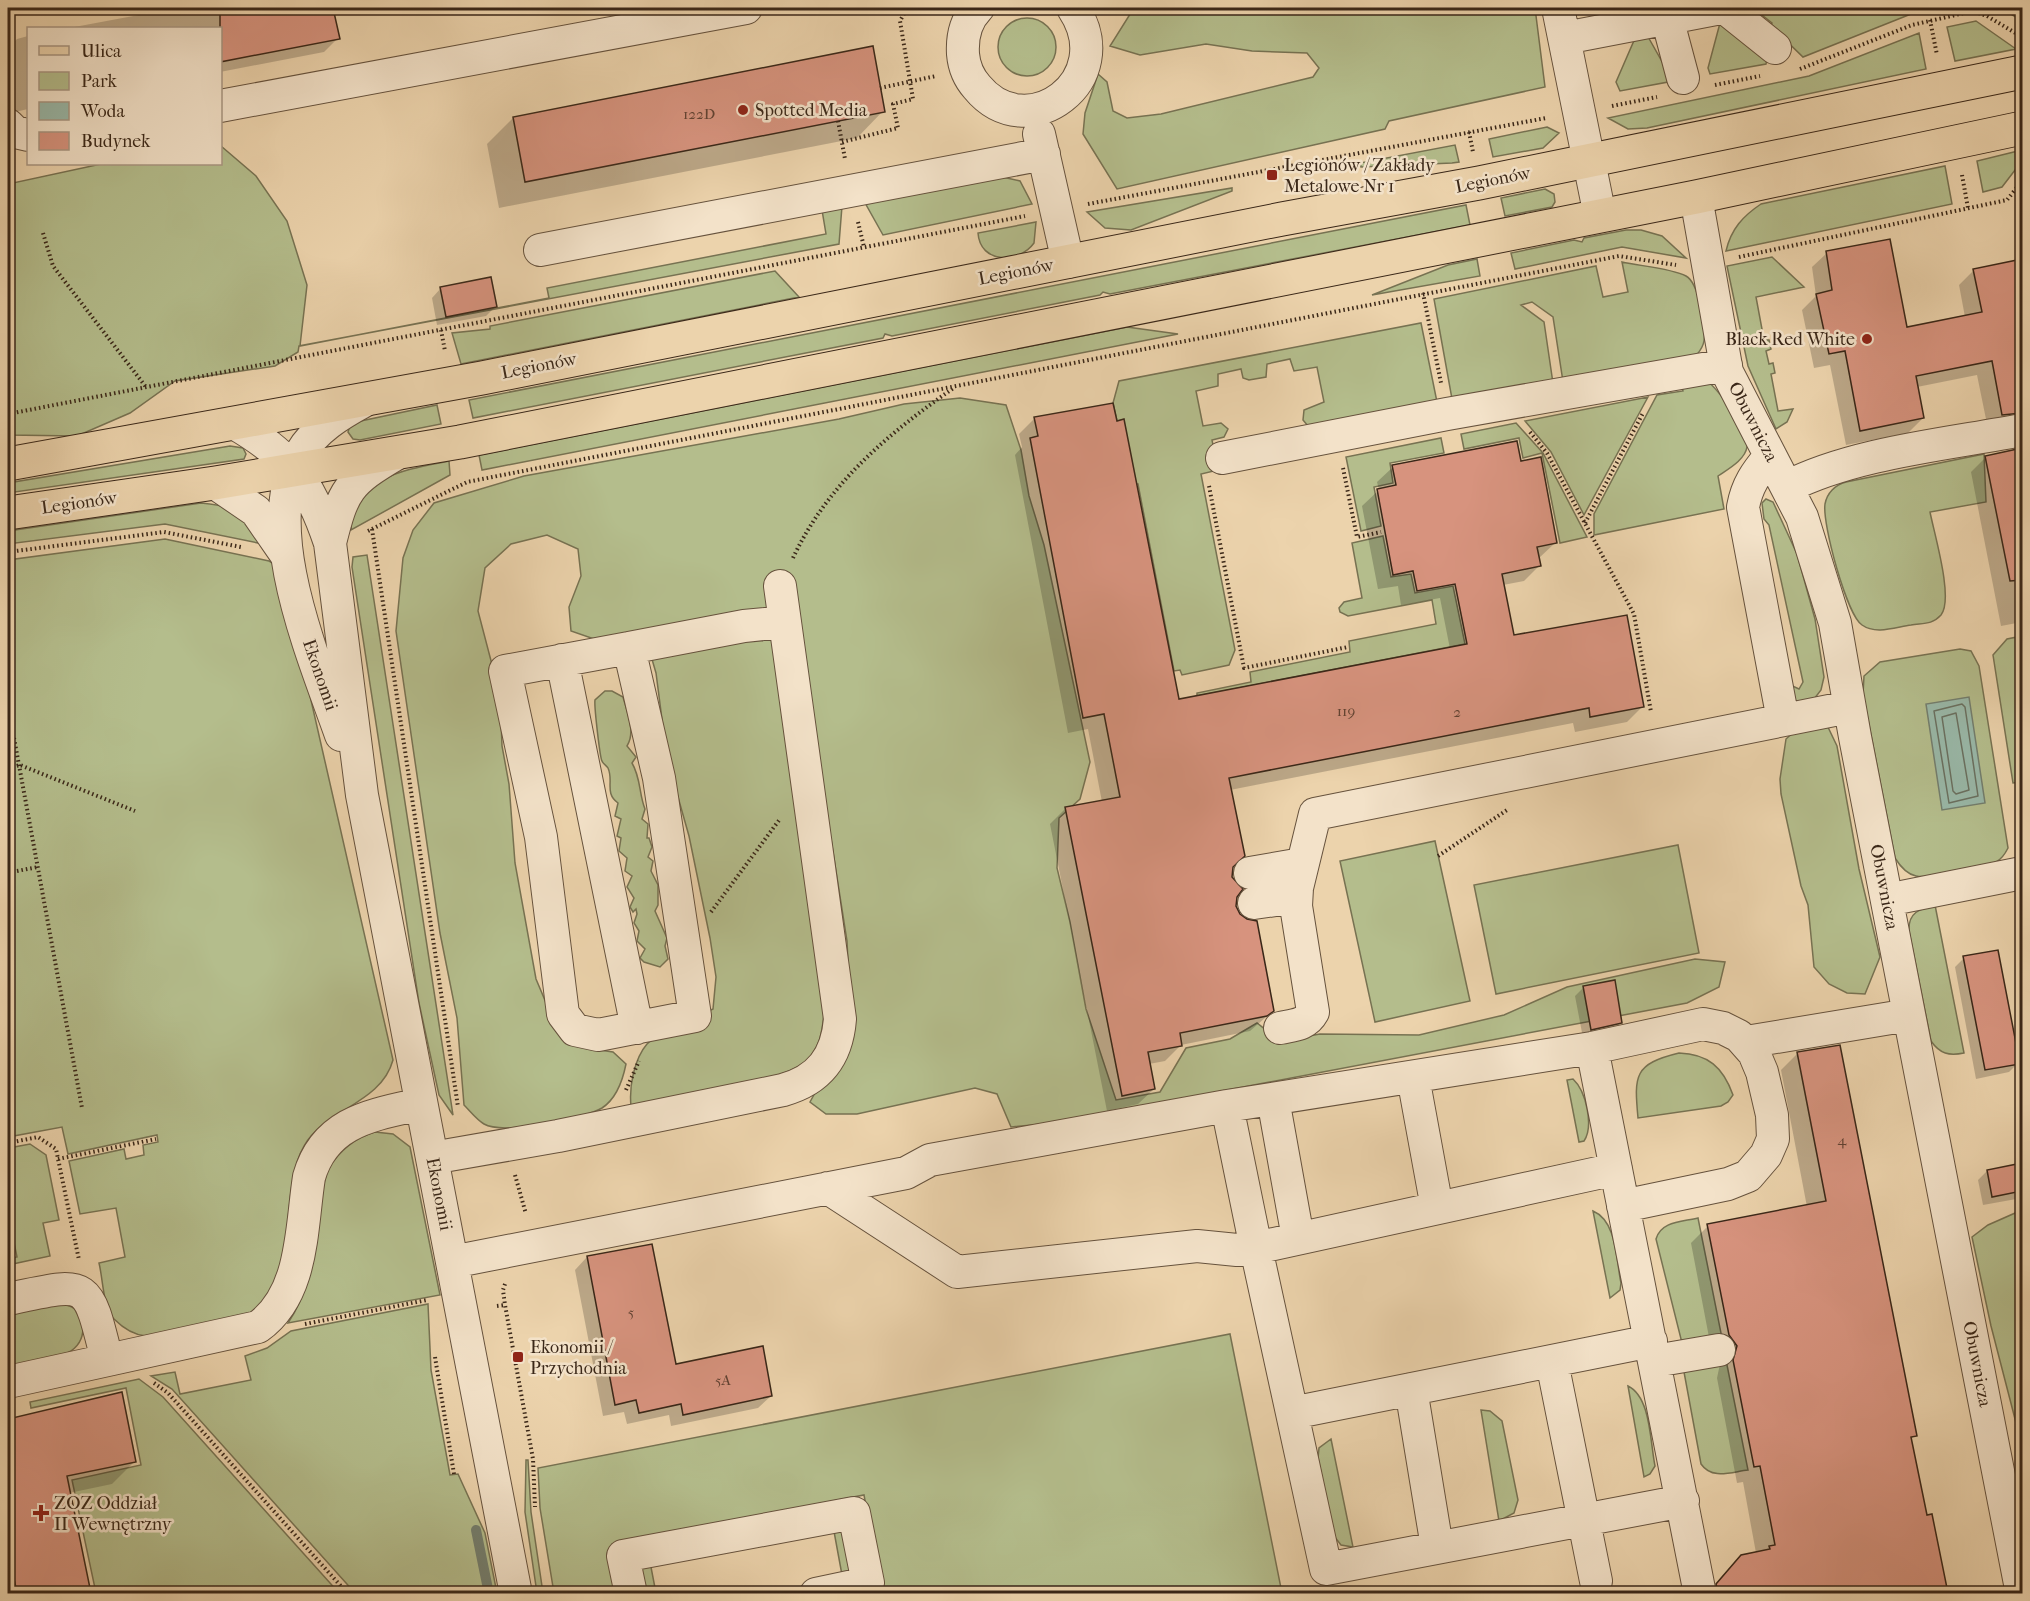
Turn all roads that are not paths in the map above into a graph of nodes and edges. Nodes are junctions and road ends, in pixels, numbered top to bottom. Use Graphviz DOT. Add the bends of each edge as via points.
graph roads {
  1 [pos="746,8"];
  2 [pos="975,8"];
  3 [pos="1073,8"];
  4 [pos="1558,8"];
  5 [pos="1723,8"];
  6 [pos="1667,18"];
  7 [pos="1565,38"];
  8 [pos="1775,48"];
  9 [pos="2022,72"];
  10 [pos="1683,78"];
  11 [pos="222,106"];
  12 [pos="1034,110"];
  13 [pos="8,124"];
  14 [pos="2022,128"];
  15 [pos="27,135"];
  16 [pos="1044,154"];
  17 [pos="1589,161"];
  18 [pos="1696,197"];
  19 [pos="1600,216"];
  20 [pos="540,250"];
  21 [pos="1068,262"];
  22 [pos="1726,365"];
  23 [pos="366,399"];
  24 [pos="234,423"];
  25 [pos="2022,430"];
  26 [pos="396,454"];
  27 [pos="1770,456"];
  28 [pos="8,464"];
  29 [pos="292,468"];
  30 [pos="1215,468"];
  31 [pos="215,483"];
  32 [pos="1787,487"];
  33 [pos="8,513"];
  34 [pos="330,543"];
  35 [pos="285,553"];
  36 [pos="780,586"];
  37 [pos="785,622"];
  38 [pos="629,648"];
  39 [pos="562,660"];
  40 [pos="1849,707"];
  41 [pos="1783,720"];
  42 [pos="362,795"];
  43 [pos="1302,864"];
  44 [pos="2022,873"];
  45 [pos="1296,897"];
  46 [pos="1887,900"];
  47 [pos="1909,1015"];
  48 [pos="637,1028"];
  49 [pos="1281,1028"];
  50 [pos="1746,1042"];
  51 [pos="1592,1048"];
  52 [pos="1413,1077"];
  53 [pos="1273,1100"];
  54 [pos="421,1104"];
  55 [pos="1227,1106"];
  56 [pos="432,1158"];
  57 [pos="1616,1168"];
  58 [pos="828,1188"];
  59 [pos="1623,1206"];
  60 [pos="1437,1208"];
  61 [pos="1298,1238"];
  62 [pos="1256,1248"];
  63 [pos="452,1262"];
  64 [pos="8,1299"];
  65 [pos="1719,1350"];
  66 [pos="1653,1351"];
  67 [pos="107,1360"];
  68 [pos="1552,1362"];
  69 [pos="8,1382"];
  70 [pos="1411,1389"];
  71 [pos="1292,1413"];
  72 [pos="2012,1480"];
  73 [pos="1683,1501"];
  74 [pos="1584,1519"];
  75 [pos="1437,1547"];
  76 [pos="1596,1581"];
  77 [pos="516,1593"];
  78 [pos="631,1593"];
  79 [pos="816,1593"];
  80 [pos="1700,1593"];
  81 [pos="2022,1593"];
  1 -- 11 [label="street"];
  2 -- 12 [label="street" via="962,44 971,80 998,105"];
  3 -- 12 [label="street" via="1088,41 1085,65 1075,86 1057,102"];
  4 -- 7 [label="street"];
  5 -- 6 [label="street"];
  5 -- 8 [label="street"];
  6 -- 7 [label="street"];
  6 -- 10 [label="street"];
  7 -- 17 [label="street"];
  9 -- 17 [label="main road, Legionów"];
  12 -- 16 [label="street"];
  13 -- 15 [label="street" via="15,132"];
  14 -- 18 [label="main road, Legionów"];
  16 -- 20 [label="street"];
  16 -- 21 [label="street"];
  17 -- 19 [label="street"];
  17 -- 21 [label="main road, Legionów"];
  18 -- 19 [label="main road, Legionów"];
  18 -- 22 [label="street, Obuwnicza"];
  19 -- 26 [label="main road, Legionów"];
  21 -- 23 [label="main road, Legionów"];
  22 -- 27 [label="street, Obuwnicza"];
  22 -- 30 [label="street" via="1447,414"];
  23 -- 24 [label="main road, Legionów"];
  23 -- 29 [label="street, Ekonomii" via="319,431"];
  24 -- 28 [label="main road, Legionów"];
  24 -- 29 [label="street, Ekonomii" via="267,443"];
  25 -- 32 [label="street" via="1874,458 1827,470"];
  26 -- 29 [label="main road, Legionów"];
  26 -- 34 [label="street, Ekonomii" via="361,476 348,490 341,501"];
  27 -- 32 [label="street, Obuwnicza"];
  27 -- 41 [label="street" via="1746,490 1743,507"];
  29 -- 31 [label="main road, Legionów"];
  29 -- 34 [label="street, Ekonomii" via="312,495"];
  29 -- 35 [label="street, Ekonomii" via="285,500"];
  31 -- 33 [label="main road, Legionów"];
  31 -- 35 [label="street, Ekonomii" via="256,511"];
  32 -- 40 [label="street, Obuwnicza" via="1802,517 1835,623"];
  34 -- 42 [label="street, Ekonomii"];
  35 -- 42 [label="street, Ekonomii" via="308,639"];
  36 -- 37 [label="street"];
  37 -- 38 [label="street"];
  37 -- 56 [label="street" via="840,1019 834,1048 820,1070 799,1086"];
  38 -- 39 [label="street"];
  38 -- 48 [label="street" via="659,778 695,1016"];
  39 -- 48 [label="street"];
  39 -- 48 [label="street" via="505,671 541,837 563,1014 575,1030 583,1033 598,1035"];
  40 -- 41 [label="street"];
  40 -- 46 [label="street, Obuwnicza"];
  41 -- 43 [label="street" via="1315,814"];
  42 -- 54 [label="street, Ekonomii"];
  43 -- 45 [label="street"];
  43 -- 45 [label="street" via="1252,888"];
  44 -- 46 [label="street"];
  45 -- 49 [label="street" via="1313,1012 1302,1024"];
  46 -- 47 [label="street, Obuwnicza"];
  47 -- 50 [label="street"];
  47 -- 72 [label="street, Obuwnicza"];
  50 -- 51 [label="street" via="1723,1028 1703,1024"];
  50 -- 59 [label="street" via="1762,1072 1772,1115 1773,1139 1766,1155 1748,1176 1728,1184"];
  51 -- 52 [label="street"];
  51 -- 57 [label="street"];
  52 -- 53 [label="street"];
  52 -- 60 [label="street"];
  53 -- 55 [label="street"];
  53 -- 61 [label="street"];
  54 -- 56 [label="street, Ekonomii"];
  54 -- 67 [label="street" via="367,1116 327,1142 309,1177 296,1270 282,1303 266,1322 250,1330"];
  55 -- 58 [label="street" via="930,1160 906,1173"];
  55 -- 62 [label="street"];
  56 -- 63 [label="street, Ekonomii"];
  57 -- 59 [label="street"];
  57 -- 60 [label="street"];
  58 -- 62 [label="street" via="957,1272 1197,1246"];
  58 -- 63 [label="street"];
  59 -- 66 [label="street"];
  60 -- 61 [label="street"];
  61 -- 62 [label="street"];
  62 -- 71 [label="street"];
  63 -- 77 [label="street, Ekonomii"];
  64 -- 67 [label="street" via="62,1288 88,1298"];
  65 -- 66 [label="street"];
  66 -- 68 [label="street"];
  66 -- 73 [label="street"];
  67 -- 69 [label="street"];
  68 -- 70 [label="street"];
  68 -- 74 [label="street"];
  70 -- 71 [label="street"];
  70 -- 75 [label="street"];
  71 -- 75 [label="street" via="1326,1569"];
  72 -- 81 [label="street, Obuwnicza"];
  73 -- 74 [label="street"];
  73 -- 80 [label="street"];
  74 -- 75 [label="street"];
  74 -- 76 [label="street"];
  78 -- 79 [label="street" via="623,1556 854,1513 868,1583"];
}
